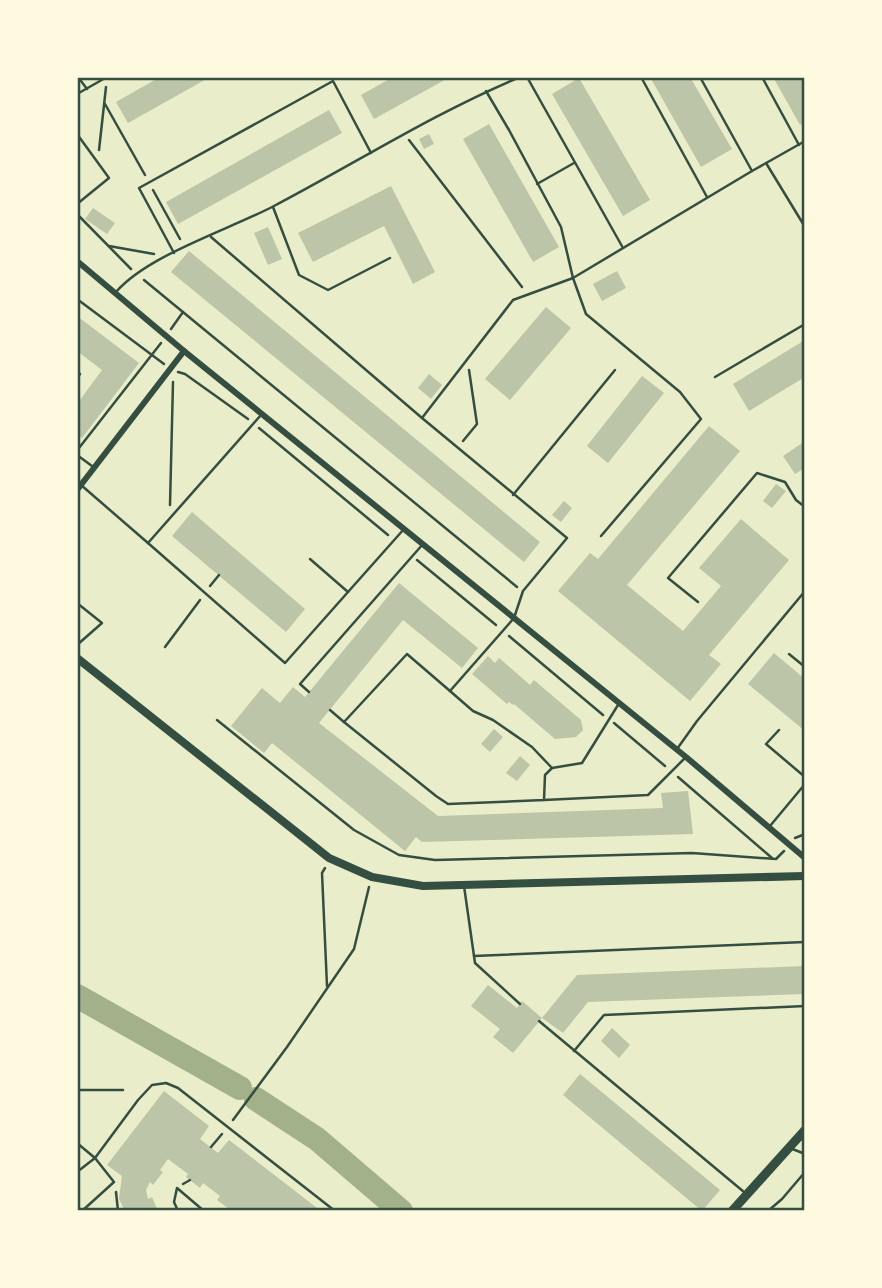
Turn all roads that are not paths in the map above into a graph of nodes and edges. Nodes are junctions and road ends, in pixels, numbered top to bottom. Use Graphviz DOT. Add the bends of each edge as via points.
graph roads {
  1 [pos="79,77"];
  2 [pos="107,77"];
  3 [pos="340,77"];
  4 [pos="520,77"];
  5 [pos="527,77"];
  6 [pos="641,77"];
  7 [pos="700,77"];
  8 [pos="762,77"];
  9 [pos="333,81"];
  10 [pos="87,89"];
  11 [pos="486,91"];
  12 [pos="77,94"];
  13 [pos="77,134"];
  14 [pos="805,141"];
  15 [pos="799,145"];
  16 [pos="371,153"];
  17 [pos="575,162"];
  18 [pos="766,163"];
  19 [pos="752,171"];
  20 [pos="537,184"];
  21 [pos="707,198"];
  22 [pos="77,204"];
  23 [pos="273,207"];
  24 [pos="805,227"];
  25 [pos="211,237"];
  26 [pos="623,248"];
  27 [pos="174,253"];
  28 [pos="390,258"];
  29 [pos="77,261"];
  30 [pos="573,278"];
  31 [pos="116,292"];
  32 [pos="805,324"];
  33 [pos="184,351"];
  34 [pos="615,370"];
  35 [pos="77,372"];
  36 [pos="715,377"];
  37 [pos="77,378"];
  38 [pos="262,414"];
  39 [pos="422,418"];
  40 [pos="77,453"];
  41 [pos="95,468"];
  42 [pos="79,488"];
  43 [pos="513,495"];
  44 [pos="805,507"];
  45 [pos="404,529"];
  46 [pos="601,536"];
  47 [pos="148,543"];
  48 [pos="423,544"];
  49 [pos="310,559"];
  50 [pos="348,592"];
  51 [pos="805,592"];
  52 [pos="698,602"];
  53 [pos="514,618"];
  54 [pos="789,654"];
  55 [pos="77,658"];
  56 [pos="805,667"];
  57 [pos="450,691"];
  58 [pos="309,692"];
  59 [pos="619,703"];
  60 [pos="330,710"];
  61 [pos="344,722"];
  62 [pos="779,730"];
  63 [pos="676,749"];
  64 [pos="686,757"];
  65 [pos="552,768"];
  66 [pos="805,777"];
  67 [pos="805,784"];
  68 [pos="544,800"];
  69 [pos="768,829"];
  70 [pos="805,858"];
  71 [pos="805,877"];
  72 [pos="463,883"];
  73 [pos="805,942"];
  74 [pos="474,956"];
  75 [pos="520,1004"];
  76 [pos="805,1006"];
  77 [pos="539,1021"];
  78 [pos="574,1051"];
  79 [pos="805,1130"];
  80 [pos="77,1143"];
  81 [pos="790,1148"];
  82 [pos="805,1154"];
  83 [pos="95,1158"];
  84 [pos="77,1172"];
  85 [pos="748,1195"];
  86 [pos="82,1211"];
  87 [pos="178,1211"];
  88 [pos="204,1211"];
  89 [pos="335,1211"];
  90 [pos="732,1211"];
  1 -- 10 [label="lane"];
  2 -- 10 [label="lane"];
  3 -- 9 [label="lane"];
  4 -- 11 [label="lane"];
  5 -- 17 [label="lane"];
  6 -- 21 [label="lane"];
  7 -- 19 [label="lane"];
  8 -- 15 [label="lane"];
  9 -- 16 [label="lane"];
  9 -- 27 [label="lane" via="139,188"];
  10 -- 12 [label="lane"];
  11 -- 16 [label="lane"];
  11 -- 20 [label="lane"];
  13 -- 22 [label="lane" via="109,178"];
  14 -- 15 [label="lane"];
  15 -- 18 [label="lane"];
  16 -- 23 [label="lane"];
  17 -- 20 [label="lane"];
  17 -- 26 [label="lane"];
  18 -- 19 [label="lane"];
  18 -- 24 [label="lane"];
  19 -- 21 [label="lane"];
  20 -- 30 [label="lane" via="561,227"];
  21 -- 26 [label="lane"];
  23 -- 25 [label="lane"];
  23 -- 28 [label="lane" via="299,275 328,290"];
  25 -- 27 [label="lane"];
  25 -- 39 [label="lane"];
  26 -- 30 [label="lane"];
  27 -- 31 [label="lane" via="129,278"];
  29 -- 31 [label="street"];
  30 -- 39 [label="lane" via="513,300"];
  30 -- 46 [label="lane" via="586,314 680,393 701,419"];
  31 -- 33 [label="street"];
  32 -- 36 [label="lane"];
  33 -- 38 [label="street"];
  33 -- 41 [label="street"];
  34 -- 43 [label="lane"];
  35 -- 37 [label="lane"];
  38 -- 45 [label="street"];
  38 -- 47 [label="lane"];
  39 -- 43 [label="lane"];
  40 -- 41 [label="lane"];
  41 -- 42 [label="street"];
  42 -- 47 [label="lane"];
  43 -- 53 [label="lane" via="567,538 523,591"];
  44 -- 52 [label="lane" via="785,482 757,472 668,578"];
  45 -- 48 [label="street"];
  45 -- 50 [label="lane"];
  47 -- 50 [label="lane" via="285,663"];
  48 -- 53 [label="street"];
  48 -- 58 [label="lane" via="300,684"];
  49 -- 50 [label="lane"];
  51 -- 63 [label="lane"];
  53 -- 57 [label="lane"];
  53 -- 59 [label="street"];
  54 -- 56 [label="lane"];
  55 -- 72 [label="street" via="329,858 372,877 423,886"];
  57 -- 61 [label="lane" via="407,654"];
  57 -- 65 [label="lane" via="532,747"];
  59 -- 63 [label="street"];
  59 -- 65 [label="lane" via="582,763"];
  60 -- 61 [label="lane"];
  61 -- 68 [label="lane" via="449,804"];
  62 -- 66 [label="lane" via="766,744"];
  63 -- 64 [label="street"];
  64 -- 68 [label="lane" via="648,795"];
  64 -- 69 [label="street"];
  65 -- 68 [label="lane" via="545,775"];
  67 -- 69 [label="lane"];
  69 -- 70 [label="street"];
  71 -- 72 [label="street"];
  72 -- 74 [label="lane"];
  73 -- 74 [label="lane"];
  74 -- 75 [label="lane" via="475,963"];
  76 -- 78 [label="lane" via="604,1015"];
  77 -- 78 [label="lane"];
  78 -- 85 [label="lane"];
  79 -- 81 [label="main road"];
  80 -- 83 [label="lane"];
  81 -- 82 [label="lane"];
  81 -- 85 [label="main road"];
  83 -- 84 [label="lane"];
  83 -- 86 [label="lane" via="114,1182"];
  83 -- 89 [label="lane" via="152,1085 166,1083"];
  85 -- 90 [label="main road"];
  87 -- 88 [label="lane" via="174,1202 177,1188"];
}
